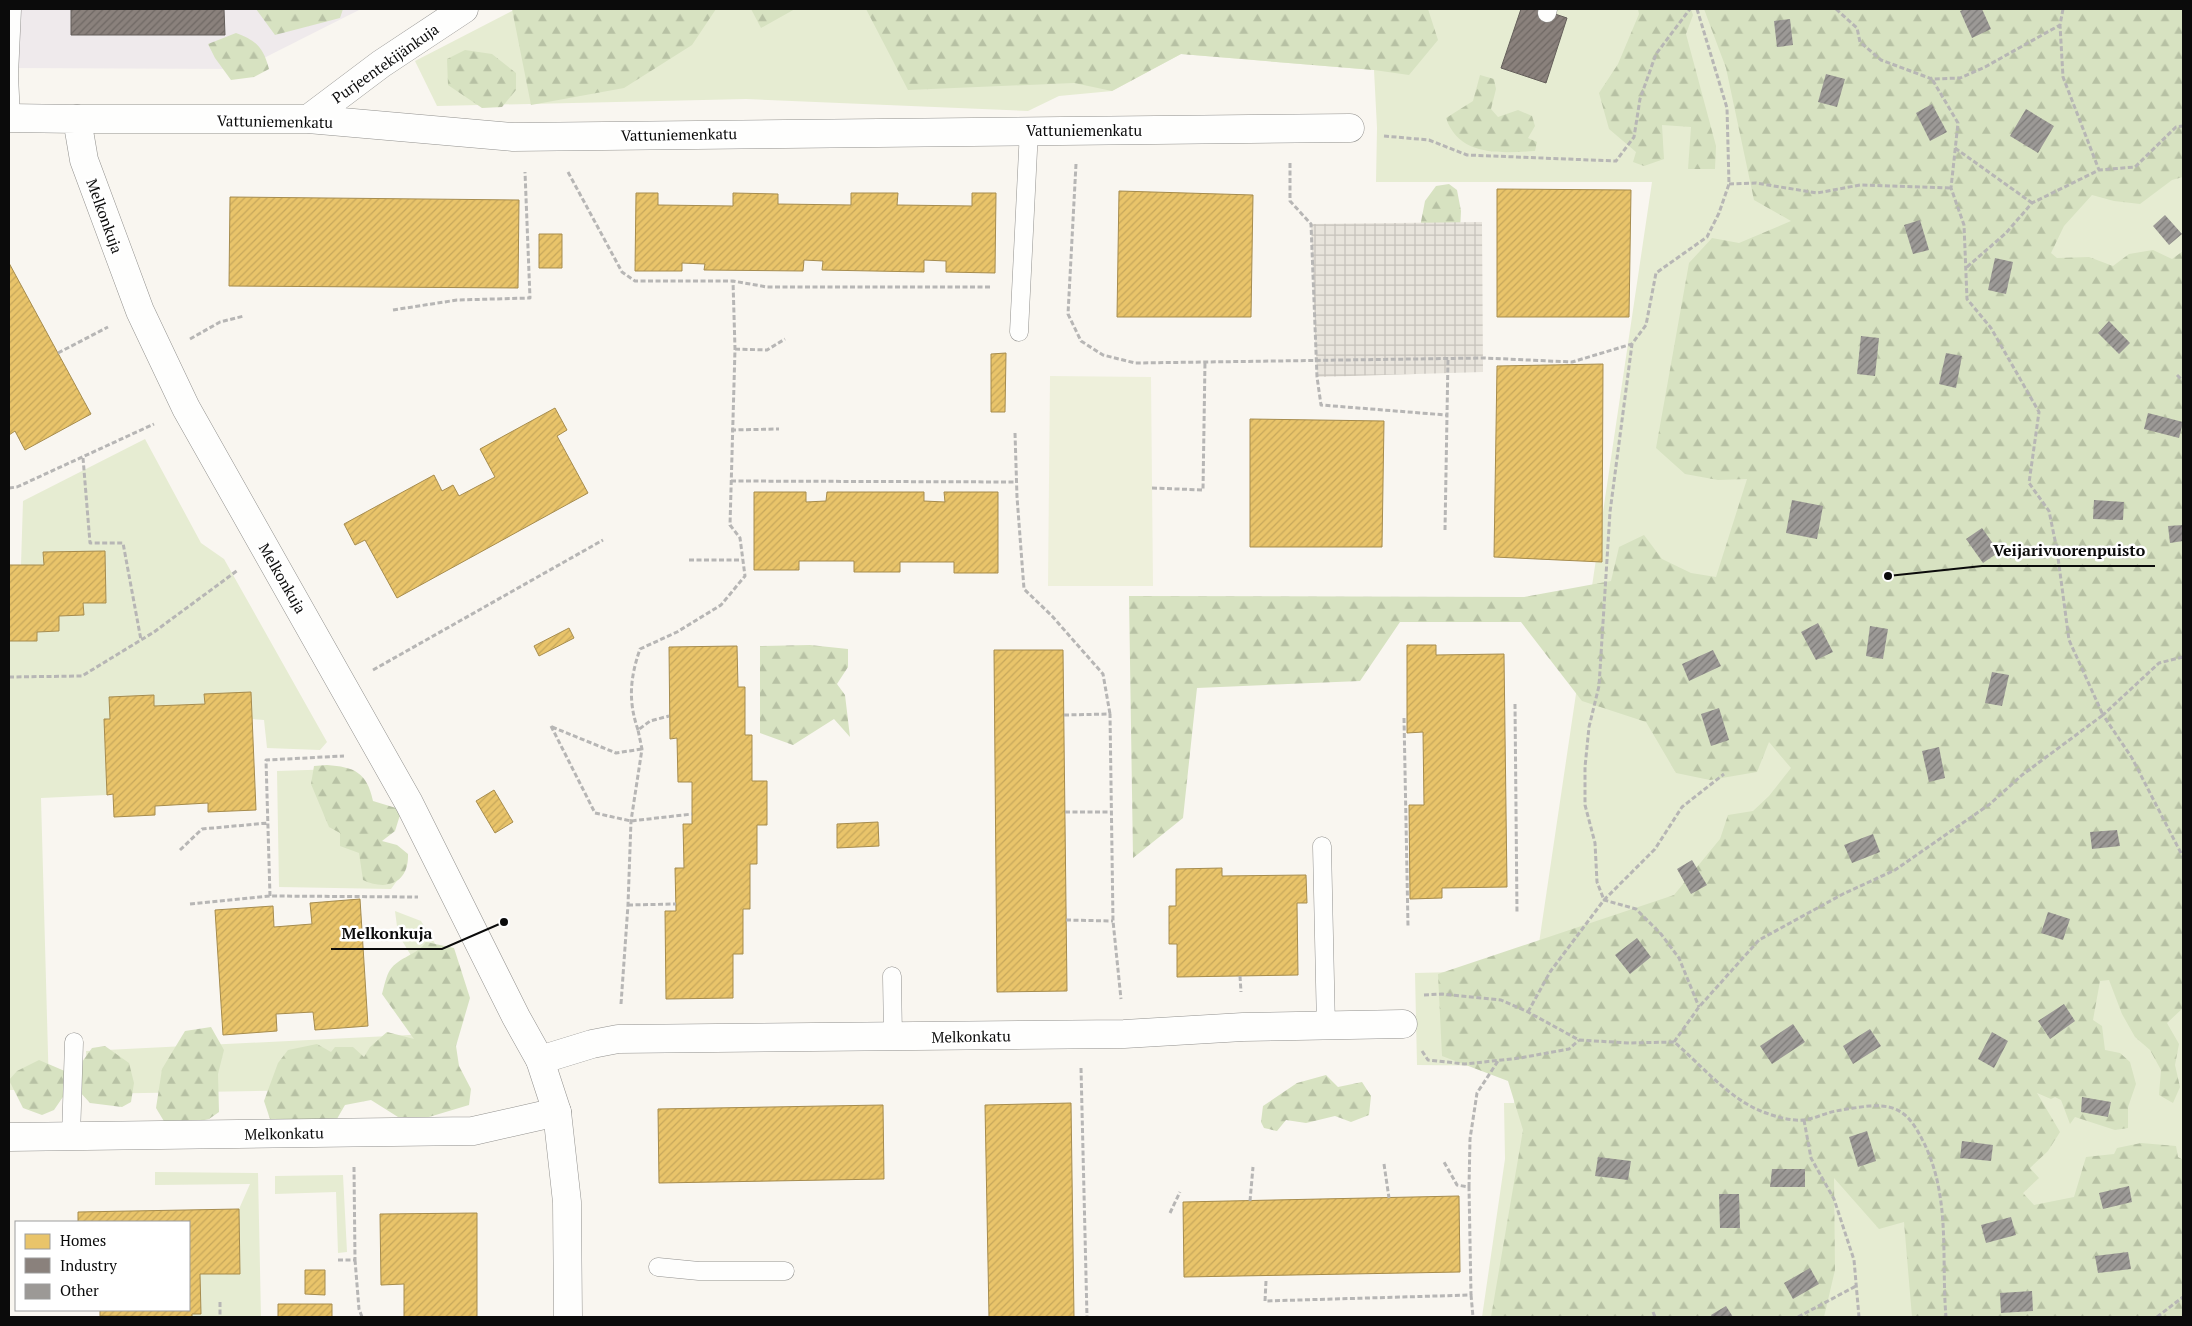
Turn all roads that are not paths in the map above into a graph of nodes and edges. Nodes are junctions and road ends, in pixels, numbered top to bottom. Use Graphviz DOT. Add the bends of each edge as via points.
graph roads {
  1 [pos="12,9"];
  2 [pos="464,9"];
  3 [pos="10,118"];
  4 [pos="77,119"];
  5 [pos="308,119"];
  6 [pos="1350,128"];
  7 [pos="1029,130"];
  8 [pos="1019,332"];
  9 [pos="1322,846"];
  10 [pos="892,976"];
  11 [pos="1404,1024"];
  12 [pos="1326,1027"];
  13 [pos="893,1037"];
  14 [pos="74,1042"];
  15 [pos="540,1060"];
  16 [pos="557,1112"];
  17 [pos="71,1137"];
  18 [pos="9,1138"];
  19 [pos="658,1266"];
  20 [pos="785,1271"];
  21 [pos="568,1317"];
  1 -- 3 [label="lane"];
  2 -- 5 [label="street, Purjeentekijänkuja" via="380,64"];
  3 -- 4 [label="street, Vattuniemenkatu"];
  4 -- 5 [label="street, Vattuniemenkatu"];
  4 -- 15 [label="street, Melkonkuja" via="84,160 140,312 186,408 377,742"];
  5 -- 7 [label="street, Vattuniemenkatu" via="513,137"];
  6 -- 7 [label="street, Vattuniemenkatu"];
  7 -- 8 [label="lane"];
  9 -- 12 [label="lane"];
  10 -- 13 [label="lane"];
  11 -- 12 [label="street, Melkonkatu"];
  12 -- 13 [label="street, Melkonkatu"];
  13 -- 15 [label="street, Melkonkatu" via="618,1039"];
  14 -- 17 [label="lane"];
  15 -- 16 [label="street, Melkonkuja"];
  16 -- 17 [label="street, Melkonkatu" via="473,1131"];
  16 -- 21 [label="street, Melkonkuja" via="567,1202"];
  17 -- 18 [label="street, Melkonkatu"];
  19 -- 20 [label="lane" via="699,1271"];
}
